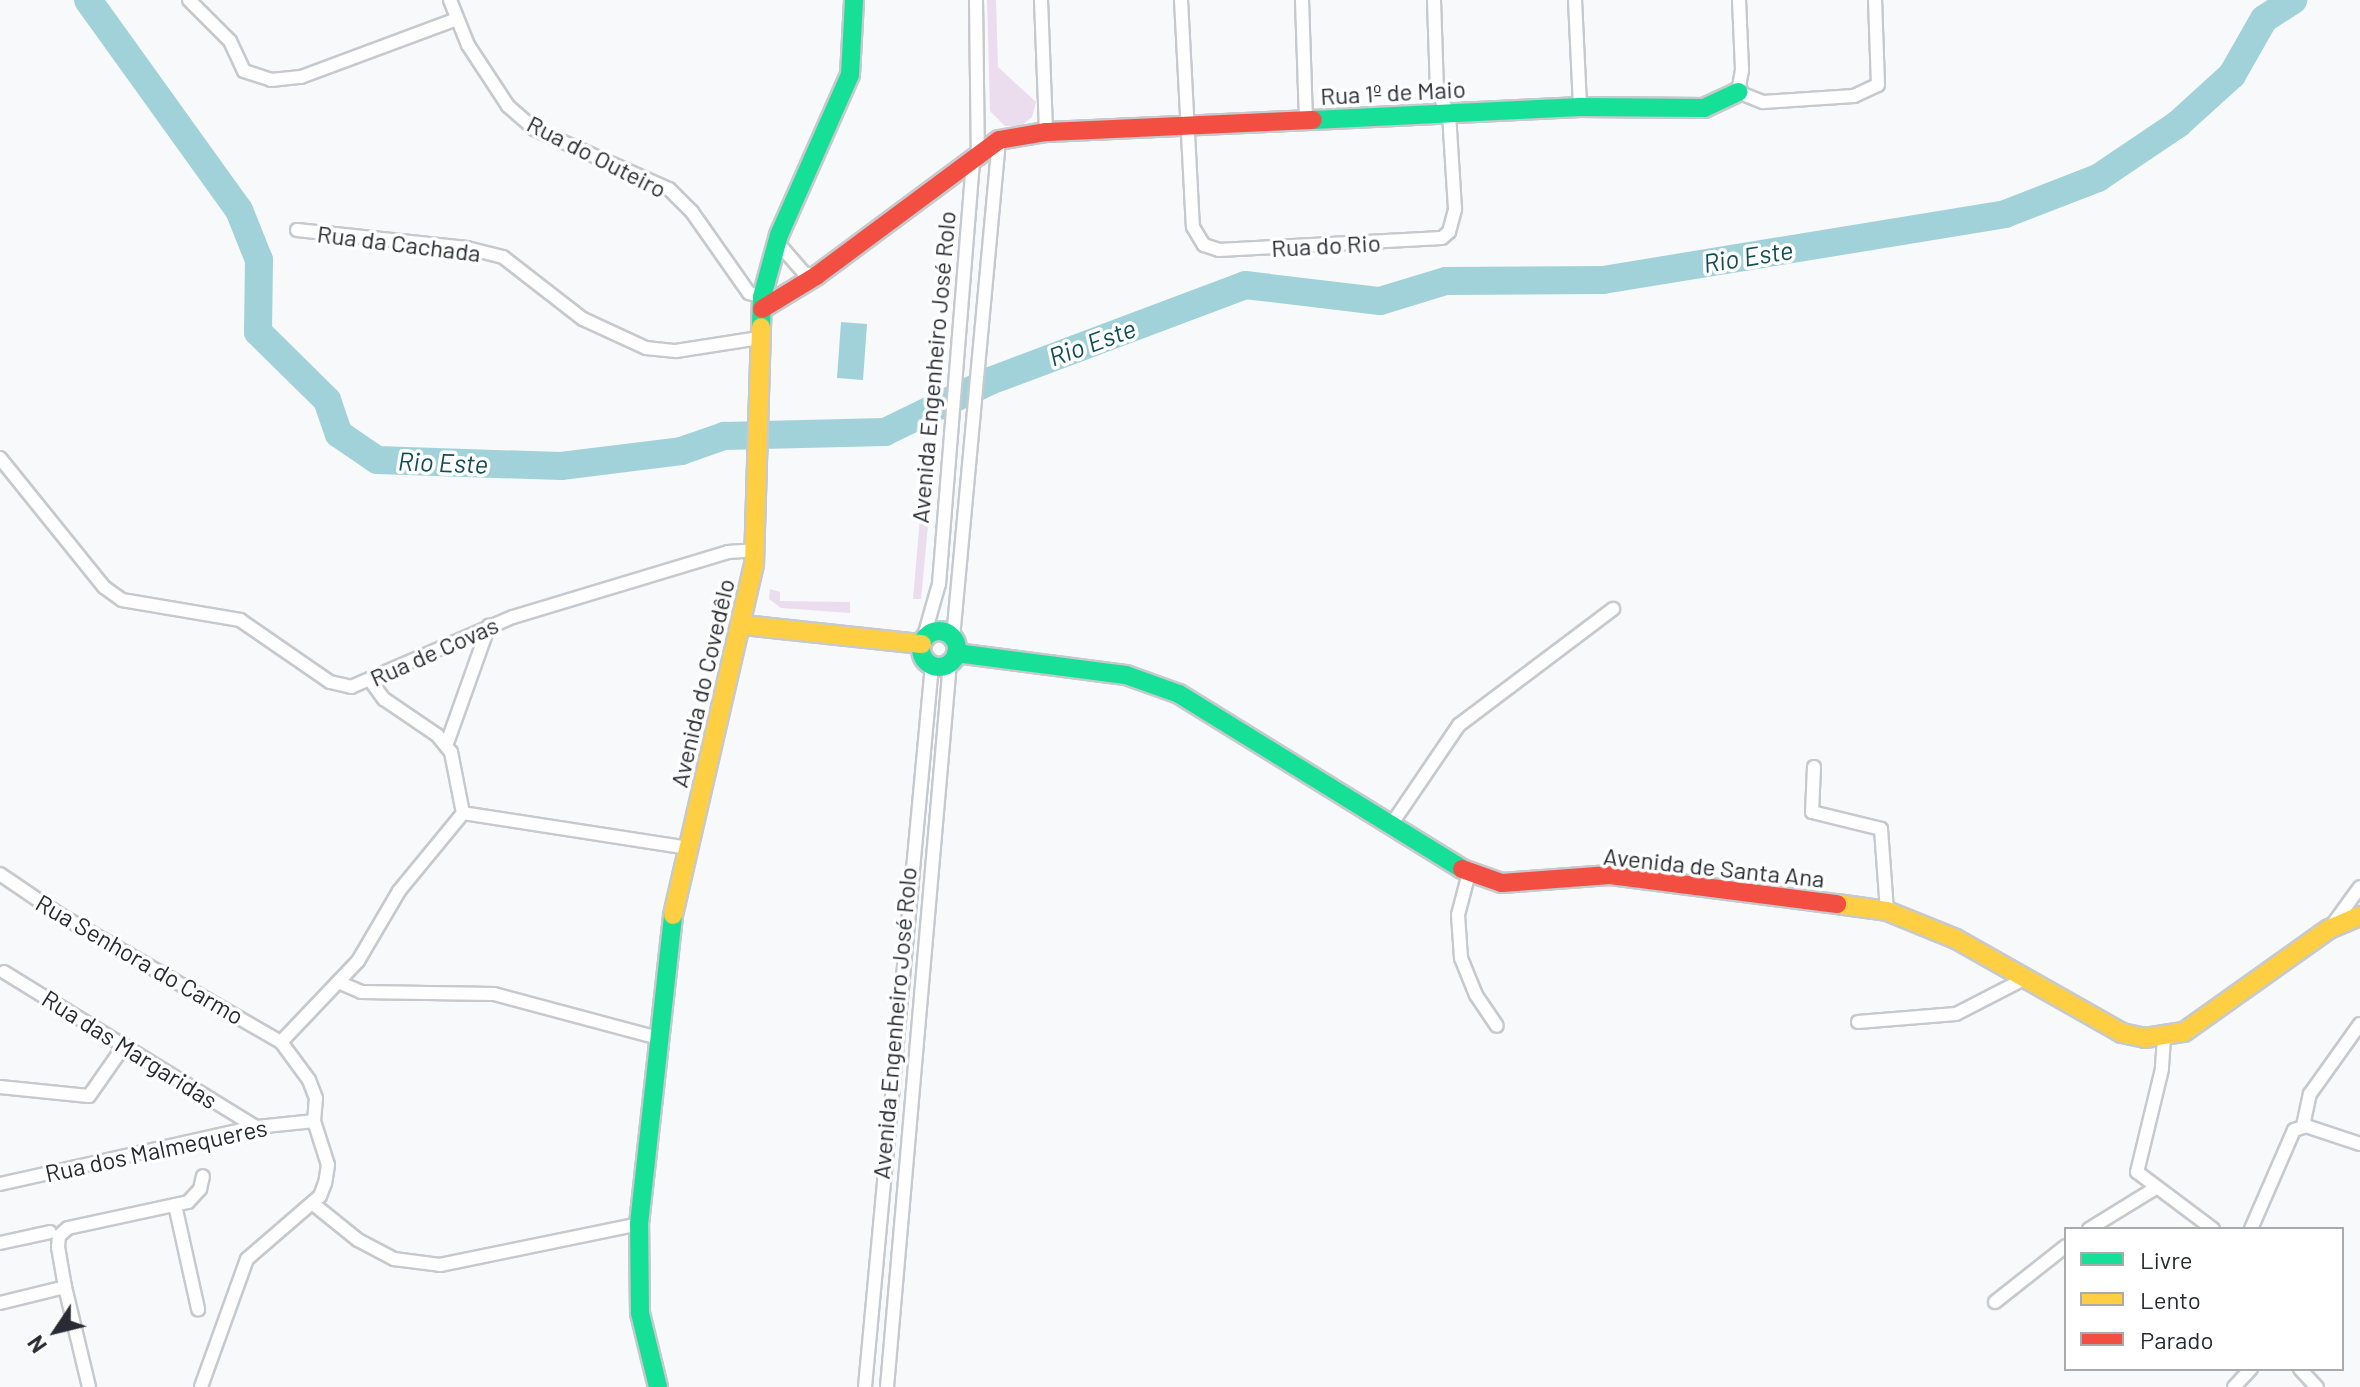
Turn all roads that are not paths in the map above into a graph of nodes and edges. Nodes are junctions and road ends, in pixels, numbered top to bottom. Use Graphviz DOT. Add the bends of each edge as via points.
graph roads {
  1 [pos="189,0"];
  2 [pos="450,0"];
  3 [pos="854,0"];
  4 [pos="976,0"];
  5 [pos="1041,0"];
  6 [pos="1181,0"];
  7 [pos="1302,0"];
  8 [pos="1434,0"];
  9 [pos="1575,0"];
  10 [pos="1739,0"];
  11 [pos="1875,0"];
  12 [pos="457,19"];
  13 [pos="1738,92"];
  14 [pos="1580,107"];
  15 [pos="1449,114"];
  16 [pos="1306,120"];
  17 [pos="1185,125"];
  18 [pos="1046,132"];
  19 [pos="999,140"];
  20 [pos="976,160"];
  21 [pos="297,230"];
  22 [pos="777,242"];
  23 [pos="816,276"];
  24 [pos="762,303"];
  25 [pos="759,338"];
  26 [pos="0,458"];
  27 [pos="754,550"];
  28 [pos="1613,609"];
  29 [pos="489,625"];
  30 [pos="743,625"];
  31 [pos="922,642"];
  32 [pos="948,655"];
  33 [pos="370,680"];
  34 [pos="446,746"];
  35 [pos="1814,767"];
  36 [pos="463,813"];
  37 [pos="1391,825"];
  38 [pos="689,848"];
  39 [pos="1469,873"];
  40 [pos="0,874"];
  41 [pos="2360,887"];
  42 [pos="1887,911"];
  43 [pos="2360,916"];
  44 [pos="2329,929"];
  45 [pos="4,972"];
  46 [pos="2024,979"];
  47 [pos="338,982"];
  48 [pos="1858,1022"];
  49 [pos="2360,1024"];
  50 [pos="1497,1026"];
  51 [pos="2164,1038"];
  52 [pos="663,1039"];
  53 [pos="281,1042"];
  54 [pos="124,1046"];
  55 [pos="0,1087"];
  56 [pos="314,1121"];
  57 [pos="2303,1126"];
  58 [pos="256,1127"];
  59 [pos="2360,1144"];
  60 [pos="203,1176"];
  61 [pos="0,1184"];
  62 [pos="2156,1188"];
  63 [pos="312,1203"];
  64 [pos="175,1205"];
  65 [pos="639,1224"];
  66 [pos="2092,1227"];
  67 [pos="2210,1227"];
  68 [pos="2252,1227"];
  69 [pos="50,1232"];
  70 [pos="0,1243"];
  71 [pos="2064,1248"];
  72 [pos="65,1287"];
  73 [pos="1995,1302"];
  74 [pos="0,1303"];
  75 [pos="198,1309"];
  76 [pos="2249,1371"];
  77 [pos="2302,1371"];
  78 [pos="89,1387"];
  79 [pos="201,1387"];
  80 [pos="658,1387"];
  81 [pos="865,1387"];
  82 [pos="887,1387"];
  83 [pos="2234,1387"];
  84 [pos="2317,1387"];
  1 -- 12 [label="street" via="230,41 251,76 284,80"];
  2 -- 12 [label="street, Rua do Outeiro"];
  3 -- 22 [label="street, Avenida do Covedêlo" via="850,75"];
  4 -- 20 [label="street, Avenida Engenheiro José Rolo"];
  5 -- 18 [label="street"];
  6 -- 17 [label="street"];
  7 -- 16 [label="street"];
  8 -- 15 [label="street" via="1437,91"];
  9 -- 14 [label="street"];
  10 -- 13 [label="street"];
  11 -- 13 [label="street" via="1878,85 1854,96 1763,102"];
  12 -- 24 [label="street, Rua do Outeiro" via="508,106 534,129 669,189"];
  13 -- 14 [label="street, Rua 1º de Maio" via="1704,108"];
  14 -- 15 [label="street, Rua 1º de Maio"];
  15 -- 16 [label="street, Rua 1º de Maio"];
  15 -- 17 [label="street, Rua do Rio" via="1455,209 1442,238 1219,250 1204,245 1193,227"];
  16 -- 17 [label="street, Rua 1º de Maio"];
  17 -- 18 [label="street, Rua 1º de Maio"];
  18 -- 19 [label="street"];
  19 -- 20 [label="street"];
  19 -- 32 [label="street, Avenida Engenheiro José Rolo"];
  20 -- 23 [label="street"];
  20 -- 31 [label="street, Avenida Engenheiro José Rolo" via="939,584"];
  21 -- 25 [label="street, Rua da Cachada" via="467,248 503,257 583,319 646,348 676,351"];
  22 -- 23 [label="street" via="804,273"];
  22 -- 24 [label="street, Avenida do Covedêlo"];
  23 -- 24 [label="street"];
  24 -- 25 [label="street, Avenida do Covedêlo"];
  25 -- 27 [label="street, Avenida do Covedêlo"];
  26 -- 33 [label="street, Rua de Covas" via="104,587 122,600 240,620 262,630 330,682 351,687"];
  27 -- 29 [label="street, Rua de Covas" via="728,552"];
  27 -- 30 [label="street, Avenida do Covedêlo"];
  28 -- 37 [label="street" via="1459,725"];
  29 -- 33 [label="street, Rua de Covas"];
  29 -- 34 [label="street"];
  30 -- 31 [label="street"];
  30 -- 38 [label="street, Avenida do Covedêlo"];
  31 -- 32 [label="street" via="922,654"];
  31 -- 32 [label="street" via="940,631"];
  32 -- 37 [label="street, Avenida de Santa Ana" via="1126,675 1164,688"];
  32 -- 81 [label="street, Avenida Engenheiro José Rolo"];
  32 -- 82 [label="street, Avenida Engenheiro José Rolo"];
  33 -- 34 [label="street" via="410,721"];
  34 -- 36 [label="street"];
  35 -- 42 [label="street" via="1812,812 1881,829"];
  36 -- 38 [label="street"];
  36 -- 47 [label="street" via="399,891 358,961"];
  37 -- 39 [label="street, Avenida de Santa Ana"];
  38 -- 52 [label="street, Avenida do Covedêlo" via="671,924"];
  39 -- 42 [label="street, Avenida de Santa Ana" via="1502,883 1610,875"];
  39 -- 50 [label="street" via="1458,915 1461,958 1476,995"];
  40 -- 53 [label="street, Rua Senhora do Carmo" via="60,915"];
  41 -- 44 [label="street"];
  42 -- 46 [label="street, Avenida de Santa Ana" via="1956,939"];
  43 -- 44 [label="street"];
  44 -- 51 [label="street" via="2205,1019"];
  45 -- 54 [label="street, Rua das Margaridas"];
  46 -- 48 [label="street" via="1956,1014"];
  46 -- 51 [label="street, Avenida de Santa Ana" via="2122,1033"];
  47 -- 52 [label="street" via="377,994 494,994"];
  47 -- 53 [label="street"];
  49 -- 57 [label="street" via="2310,1094"];
  51 -- 62 [label="street" via="2162,1069 2135,1167"];
  52 -- 65 [label="street, Avenida do Covedêlo"];
  53 -- 56 [label="street" via="309,1080 316,1098"];
  54 -- 55 [label="street" via="89,1096"];
  54 -- 58 [label="street, Rua das Margaridas"];
  56 -- 58 [label="street, Rua dos Malmequeres"];
  56 -- 63 [label="street" via="328,1165 320,1196"];
  57 -- 59 [label="street"];
  57 -- 68 [label="street" via="2294,1130"];
  58 -- 61 [label="street, Rua dos Malmequeres"];
  60 -- 64 [label="street" via="195,1196"];
  62 -- 66 [label="street"];
  62 -- 67 [label="street"];
  63 -- 65 [label="street" via="358,1240 394,1259 440,1265"];
  63 -- 79 [label="street" via="261,1241 247,1259"];
  64 -- 72 [label="street" via="68,1228 59,1236 58,1247"];
  64 -- 75 [label="street"];
  65 -- 80 [label="street, Avenida do Covedêlo" via="640,1313"];
  69 -- 70 [label="street"];
  71 -- 73 [label="street"];
  72 -- 74 [label="street"];
  72 -- 78 [label="street"];
  76 -- 83 [label="street"];
  77 -- 84 [label="street"];
}
